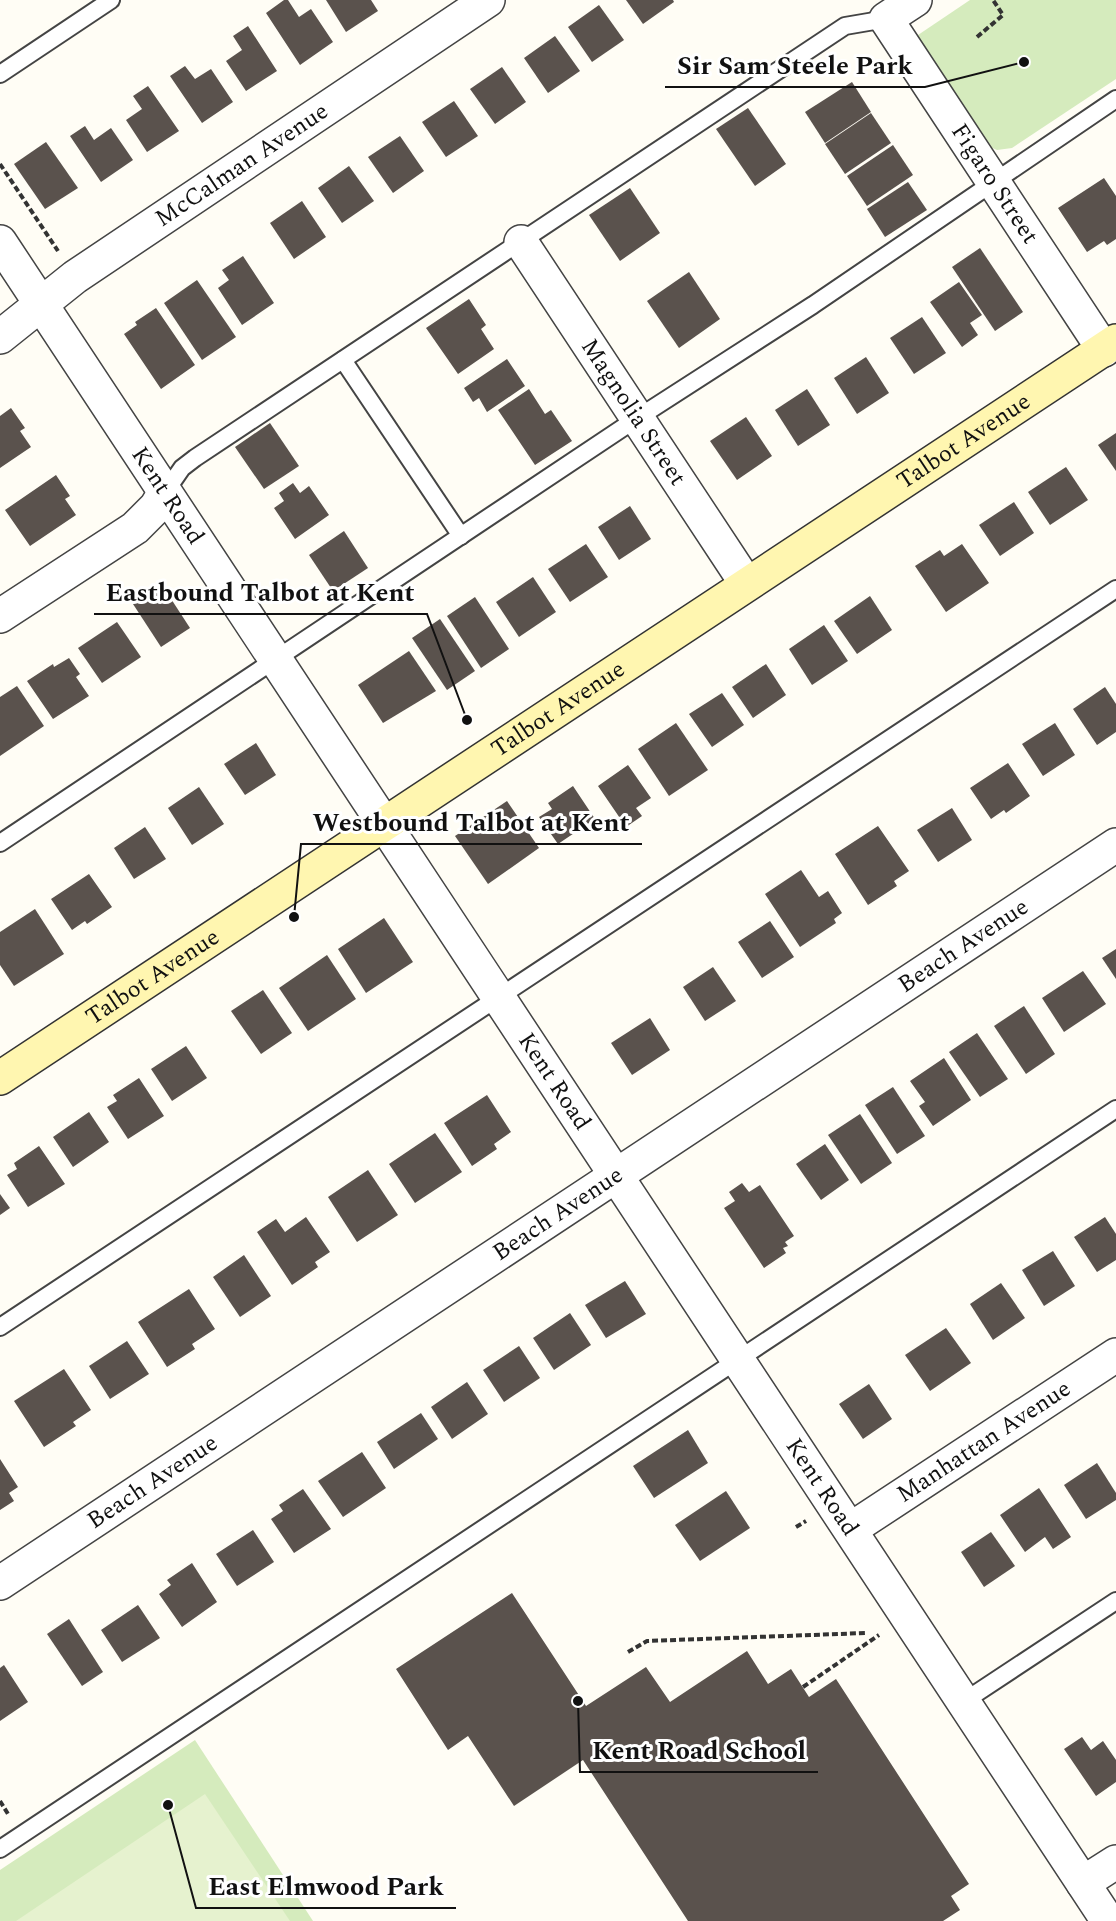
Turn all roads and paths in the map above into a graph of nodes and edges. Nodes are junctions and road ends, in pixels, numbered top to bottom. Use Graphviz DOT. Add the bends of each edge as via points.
graph roads {
  1 [pos="111,0"];
  2 [pos="488,0"];
  3 [pos="915,0"];
  4 [pos="993,0"];
  5 [pos="886,19"];
  6 [pos="976,37"];
  7 [pos="0,74"];
  8 [pos="1116,99"];
  9 [pos="0,164"];
  10 [pos="993,182"];
  11 [pos="0,242"];
  12 [pos="521,242"];
  13 [pos="75,277"];
  14 [pos="40,306"];
  15 [pos="0,338"];
  16 [pos="1110,346"];
  17 [pos="343,360"];
  18 [pos="636,419"];
  19 [pos="164,494"];
  20 [pos="461,536"];
  21 [pos="746,584"];
  22 [pos="1116,589"];
  23 [pos="0,616"];
  24 [pos="275,660"];
  25 [pos="383,825"];
  26 [pos="0,843"];
  27 [pos="1116,845"];
  28 [pos="498,997"];
  29 [pos="0,1078"];
  30 [pos="1116,1109"];
  31 [pos="616,1176"];
  32 [pos="0,1327"];
  33 [pos="1116,1355"];
  34 [pos="736,1359"];
  35 [pos="851,1529"];
  36 [pos="0,1583"];
  37 [pos="1116,1601"];
  38 [pos="908,1616"];
  39 [pos="866,1633"];
  40 [pos="628,1652"];
  41 [pos="803,1687"];
  42 [pos="963,1702"];
  43 [pos="0,1849"];
  44 [pos="1116,1862"];
  45 [pos="1083,1883"];
  46 [pos="1100,1918"];
  1 -- 7 [label="lane"];
  2 -- 13 [label="street, McCalman Avenue"];
  3 -- 5 [label="street"];
  4 -- 6 [label="path" via="1003,15"];
  5 -- 10 [label="street, Figaro Street"];
  5 -- 12 [label="lane" via="845,26"];
  8 -- 10 [label="lane"];
  9 -- 13 [label="path"];
  10 -- 16 [label="street, Figaro Street"];
  10 -- 18 [label="lane"];
  11 -- 14 [label="street, Kent Road"];
  12 -- 17 [label="lane"];
  12 -- 18 [label="street, Magnolia Street"];
  13 -- 14 [label="street, McCalman Avenue"];
  14 -- 15 [label="street, McCalman Avenue"];
  14 -- 19 [label="street, Kent Road"];
  16 -- 21 [label="street, Talbot Avenue"];
  17 -- 19 [label="lane" via="189,463"];
  17 -- 20 [label="lane"];
  18 -- 20 [label="lane"];
  18 -- 21 [label="street, Magnolia Street"];
  19 -- 23 [label="street" via="135,528"];
  19 -- 24 [label="street, Kent Road"];
  20 -- 24 [label="lane"];
  21 -- 25 [label="street, Talbot Avenue"];
  22 -- 28 [label="lane"];
  24 -- 25 [label="street, Kent Road"];
  24 -- 26 [label="lane"];
  25 -- 28 [label="street, Kent Road"];
  25 -- 29 [label="street, Talbot Avenue"];
  27 -- 31 [label="street, Beach Avenue"];
  28 -- 31 [label="street, Kent Road"];
  28 -- 32 [label="lane"];
  30 -- 34 [label="lane"];
  31 -- 34 [label="street, Kent Road"];
  31 -- 36 [label="street, Beach Avenue"];
  33 -- 35 [label="street, Manhattan Avenue"];
  34 -- 35 [label="street, Kent Road"];
  34 -- 43 [label="lane"];
  35 -- 38 [label="street, Kent Road"];
  37 -- 42 [label="lane"];
  38 -- 41 [label="path"];
  38 -- 42 [label="street, Kent Road"];
  39 -- 40 [label="path" via="647,1641"];
  42 -- 45 [label="street, Kent Road"];
  44 -- 45 [label="street"];
  45 -- 46 [label="street, Kent Road"];
}
